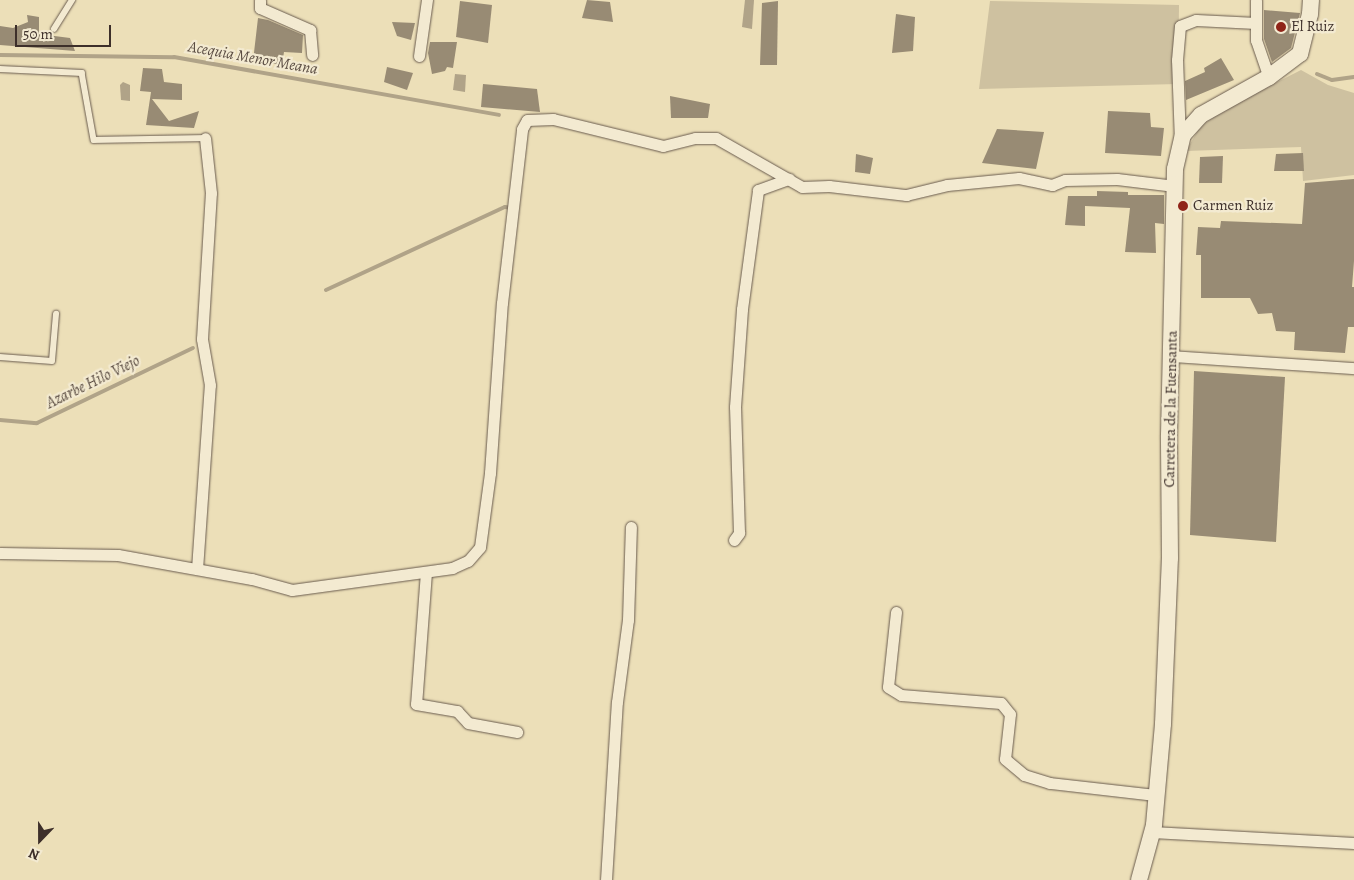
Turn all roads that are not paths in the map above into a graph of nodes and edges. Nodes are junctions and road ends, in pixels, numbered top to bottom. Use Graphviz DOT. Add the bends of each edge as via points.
graph roads {
  1 [pos="72,0"];
  2 [pos="260,0"];
  3 [pos="427,0"];
  4 [pos="1256,0"];
  5 [pos="1312,0"];
  6 [pos="1256,23"];
  7 [pos="54,29"];
  8 [pos="312,55"];
  9 [pos="419,56"];
  10 [pos="0,69"];
  11 [pos="1269,77"];
  12 [pos="205,138"];
  13 [pos="1180,147"];
  14 [pos="789,179"];
  15 [pos="1175,186"];
  16 [pos="56,314"];
  17 [pos="1171,356"];
  18 [pos="0,357"];
  19 [pos="1354,368"];
  20 [pos="632,527"];
  21 [pos="734,540"];
  22 [pos="0,553"];
  23 [pos="198,569"];
  24 [pos="426,572"];
  25 [pos="896,612"];
  26 [pos="517,732"];
  27 [pos="1156,795"];
  28 [pos="1152,832"];
  29 [pos="1354,843"];
  30 [pos="606,880"];
  31 [pos="1139,880"];
  1 -- 7 [label="lane"];
  2 -- 8 [label="street" via="260,8 310,30"];
  3 -- 9 [label="street"];
  4 -- 6 [label="street"];
  5 -- 11 [label="main road, Carretera de la Fuensanta" via="1300,54"];
  6 -- 11 [label="street" via="1256,40"];
  6 -- 13 [label="street" via="1196,20 1180,26 1177,60"];
  10 -- 12 [label="lane" via="82,72 94,140"];
  11 -- 13 [label="main road, Carretera de la Fuensanta" via="1201,115 1183,135"];
  12 -- 23 [label="street" via="210,193 202,339 210,385"];
  13 -- 15 [label="main road, Carretera de la Fuensanta"];
  14 -- 15 [label="street" via="802,187 829,186 906,195 947,185 1019,178 1052,185 1065,180 1118,179"];
  14 -- 21 [label="street" via="758,190 742,309 736,407 739,533"];
  14 -- 24 [label="street" via="716,138 695,138 663,146 553,119 527,120 522,129 503,294 490,473 480,547 468,561 452,568"];
  15 -- 17 [label="main road, Carretera de la Fuensanta"];
  16 -- 18 [label="lane" via="52,360"];
  17 -- 19 [label="street"];
  17 -- 27 [label="main road, Carretera de la Fuensanta" via="1170,558 1163,724"];
  20 -- 30 [label="street" via="628,620 617,702"];
  22 -- 23 [label="street" via="118,555"];
  23 -- 24 [label="street" via="252,578 292,590"];
  24 -- 26 [label="street" via="416,704 457,710 468,723"];
  25 -- 27 [label="street" via="888,687 901,695 1001,703 1010,714 1005,759 1024,775 1050,783"];
  27 -- 28 [label="main road, Carretera de la Fuensanta"];
  28 -- 29 [label="street"];
  28 -- 31 [label="main road, Carretera de la Fuensanta"];
}
